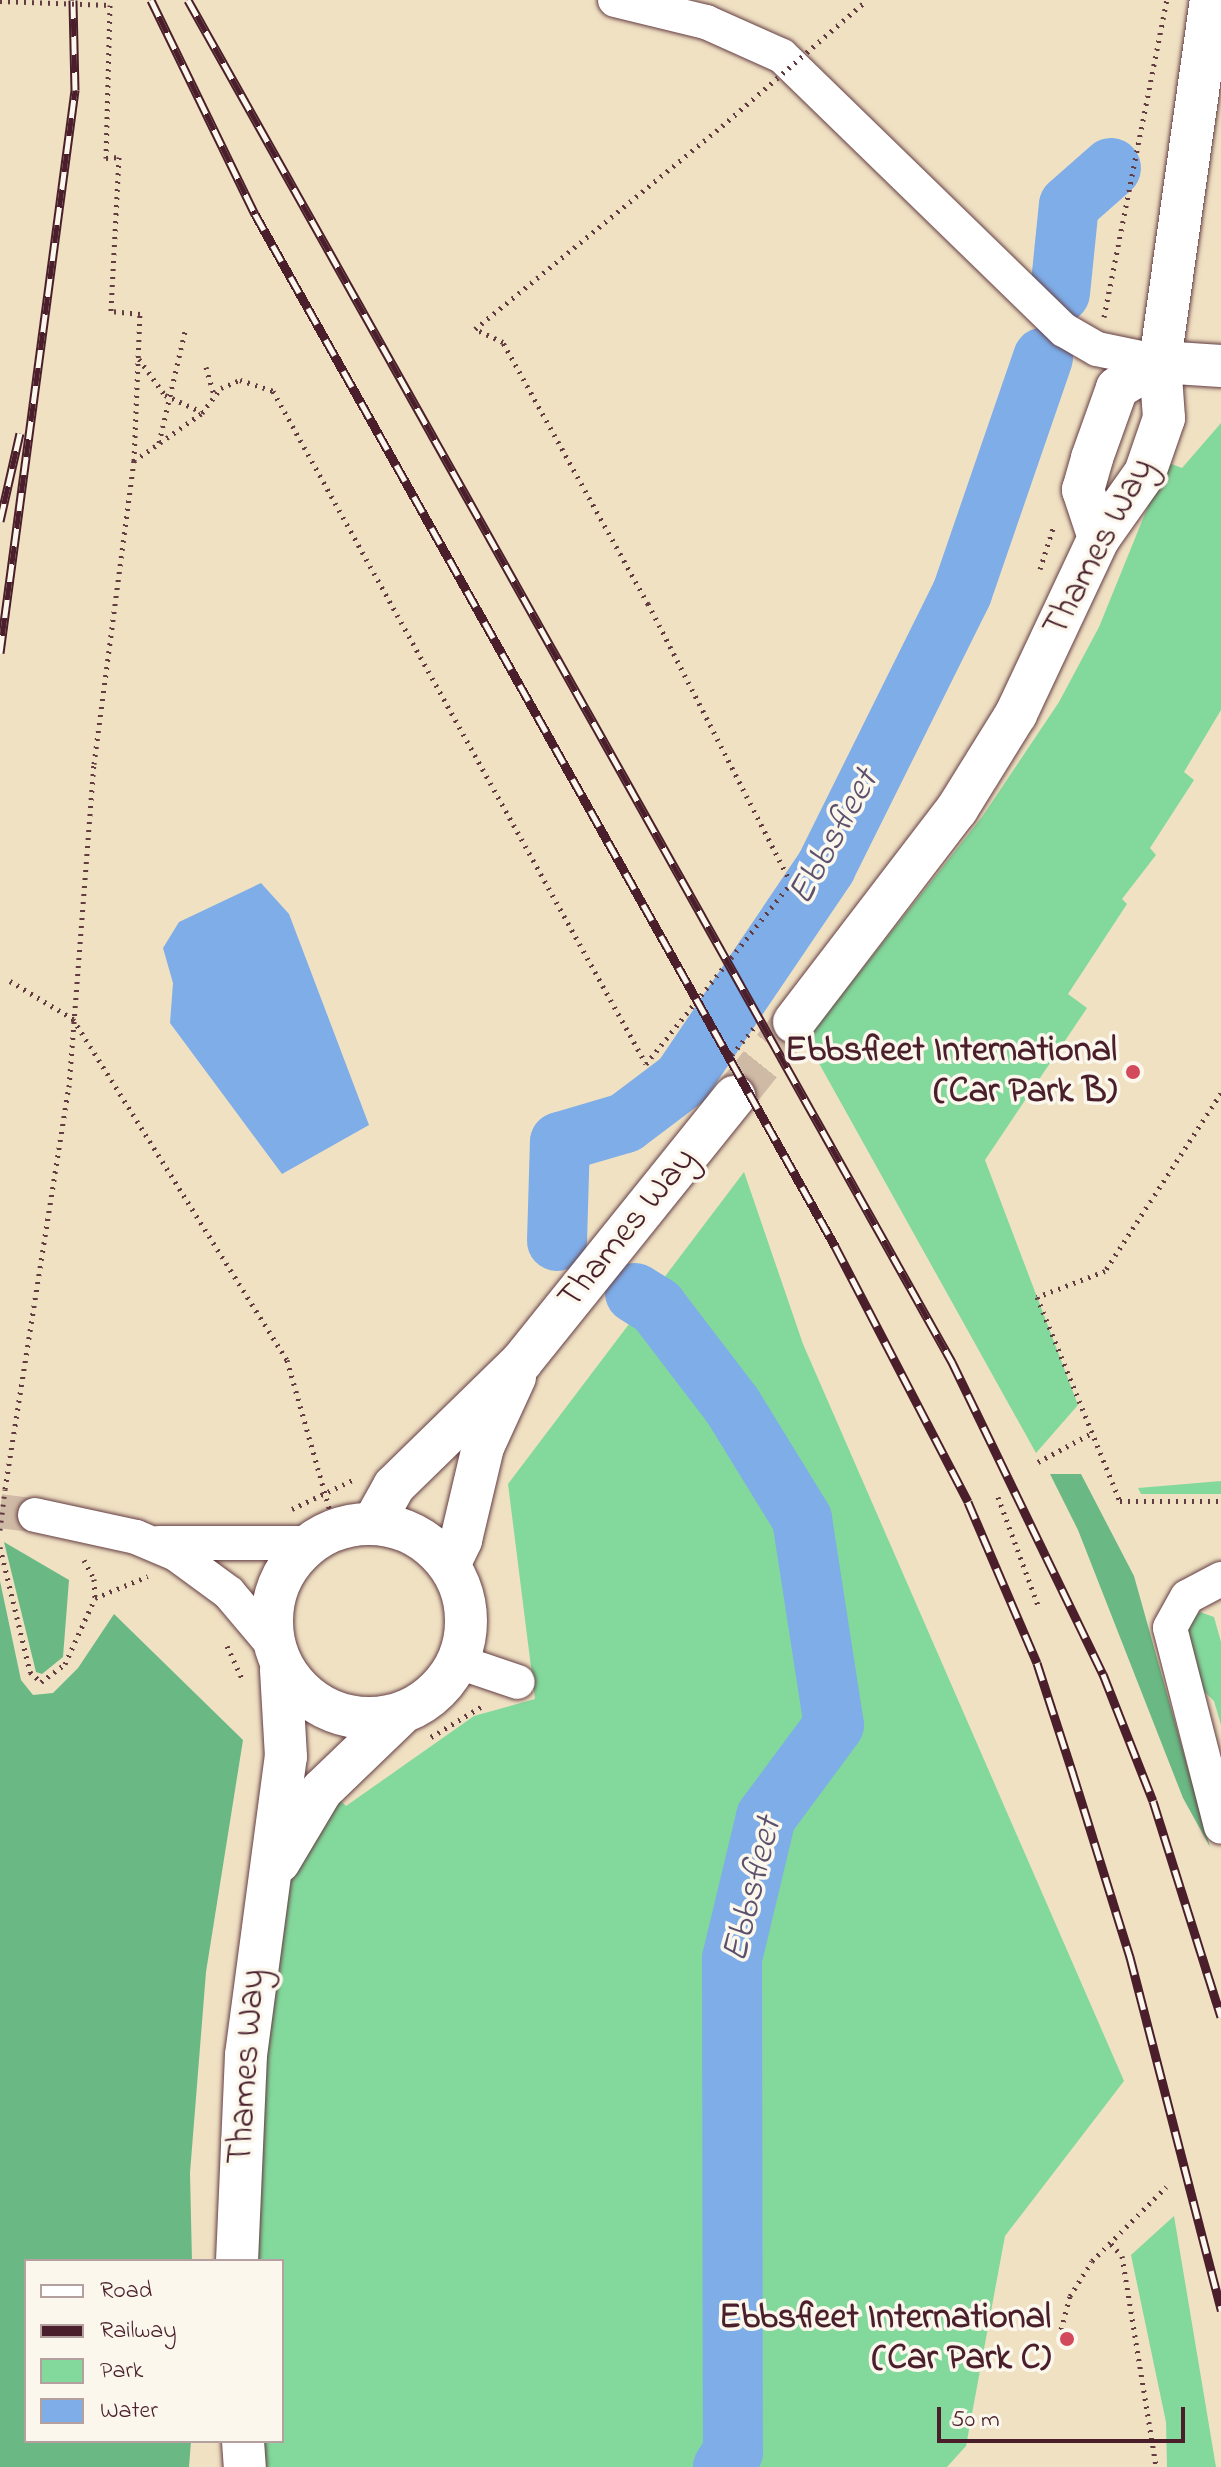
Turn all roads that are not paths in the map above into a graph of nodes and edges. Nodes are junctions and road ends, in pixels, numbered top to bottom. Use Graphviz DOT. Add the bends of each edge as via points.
graph roads {
  1 [pos="615,0"];
  2 [pos="1211,0"];
  3 [pos="1160,362"];
  4 [pos="1221,366"];
  5 [pos="1099,538"];
  6 [pos="777,1021"];
  7 [pos="727,1084"];
  8 [pos="522,1361"];
  9 [pos="35,1515"];
  10 [pos="337,1522"];
  11 [pos="150,1560"];
  12 [pos="449,1565"];
  13 [pos="1221,1579"];
  14 [pos="277,1657"];
  15 [pos="456,1661"];
  16 [pos="518,1682"];
  17 [pos="399,1716"];
  18 [pos="1221,1827"];
  19 [pos="269,1875"];
  20 [pos="237,2259"];
  21 [pos="243,2443"];
  22 [pos="245,2467"];
  1 -- 3 [label="lane" via="719,26 782,56 1064,330 1097,349"];
  2 -- 3 [label="main road, Thames Way"];
  3 -- 4 [label="main road"];
  3 -- 5 [label="main road, Thames Way" via="1164,418 1145,473"];
  3 -- 5 [label="main road" via="1117,388 1092,458 1083,490"];
  5 -- 6 [label="main road, Thames Way" via="1016,714 973,785 930,849"];
  7 -- 8 [label="main road, Thames Way" via="614,1244"];
  8 -- 10 [label="main road, Thames Way" via="394,1486"];
  8 -- 12 [label="main road, Thames Way" via="483,1447 461,1540"];
  9 -- 11 [label="lane"];
  10 -- 11 [label="lane"];
  10 -- 12 [label="main road" via="425,1540"];
  10 -- 14 [label="main road" via="281,1582 271,1622"];
  11 -- 14 [label="lane" via="222,1587"];
  12 -- 15 [label="main road" via="464,1594 466,1621"];
  13 -- 18 [label="lane" via="1187,1597 1170,1628"];
  14 -- 17 [label="main road" via="311,1701 336,1713"];
  14 -- 19 [label="main road, Thames Way" via="286,1757"];
  15 -- 16 [label="lane"];
  15 -- 17 [label="main road" via="429,1697"];
  17 -- 19 [label="main road, Thames Way" via="322,1790"];
  19 -- 20 [label="main road, Thames Way" via="246,2055"];
  21 -- 22 [label="main road"];
}
